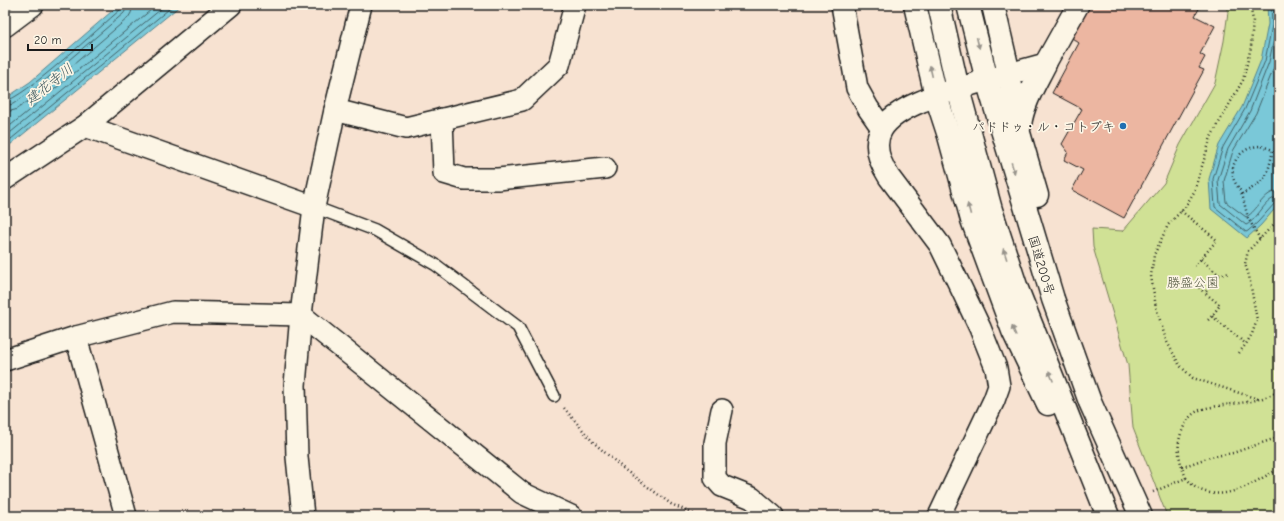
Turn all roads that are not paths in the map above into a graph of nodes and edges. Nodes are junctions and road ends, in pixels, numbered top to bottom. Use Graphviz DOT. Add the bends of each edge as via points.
graph roads {
  1 [pos="33,5"];
  2 [pos="231,5"];
  3 [pos="361,5"];
  4 [pos="575,5"];
  5 [pos="842,5"];
  6 [pos="915,5"];
  7 [pos="939,5"];
  8 [pos="968,5"];
  9 [pos="993,5"];
  10 [pos="1078,5"];
  11 [pos="5,26"];
  12 [pos="1045,64"];
  13 [pos="1009,74"];
  14 [pos="987,80"];
  15 [pos="958,89"];
  16 [pos="936,96"];
  17 [pos="335,110"];
  18 [pos="442,119"];
  19 [pos="85,126"];
  20 [pos="882,128"];
  21 [pos="1019,133"];
  22 [pos="605,168"];
  23 [pos="5,179"];
  24 [pos="314,207"];
  25 [pos="301,315"];
  26 [pos="76,337"];
  27 [pos="5,360"];
  28 [pos="554,396"];
  29 [pos="722,410"];
  30 [pos="1139,491"];
  31 [pos="1105,510"];
  32 [pos="126,516"];
  33 [pos="303,516"];
  34 [pos="571,516"];
  35 [pos="773,516"];
  36 [pos="939,516"];
  37 [pos="1141,516"];
  1 -- 11 [label="street"];
  2 -- 19 [label="street"];
  3 -- 17 [label="street"];
  4 -- 18 [label="street" via="559,65 522,100"];
  5 -- 20 [label="street" via="856,88"];
  16 -- 6 [label="highway, one-way"];
  7 -- 15 [label="highway"];
  8 -- 14 [label="highway, 国道200号, one-way"];
  9 -- 13 [label="highway"];
  10 -- 12 [label="street"];
  12 -- 13 [label="street"];
  12 -- 21 [label="highway" via="1024,105"];
  13 -- 14 [label="street"];
  13 -- 21 [label="highway"];
  14 -- 15 [label="street"];
  14 -- 30 [label="highway, 国道200号, one-way" via="1053,300 1090,402"];
  15 -- 16 [label="street"];
  31 -- 15 [label="highway, one-way" via="1017,289 991,210"];
  16 -- 20 [label="street" via="897,114"];
  31 -- 16 [label="highway, one-way" via="1050,408 1013,330 972,220"];
  17 -- 18 [label="street" via="406,128"];
  17 -- 24 [label="street"];
  18 -- 22 [label="street" via="444,174 464,179 498,179"];
  19 -- 23 [label="street"];
  19 -- 24 [label="street"];
  20 -- 36 [label="street" via="878,137 878,155 882,166 940,245 980,328 996,368 999,386"];
  21 -- 30 [label="highway" via="1077,335"];
  24 -- 25 [label="street"];
  24 -- 28 [label="lane" via="375,230 436,265 518,327"];
  25 -- 26 [label="street" via="173,312"];
  25 -- 33 [label="street" via="295,385 297,457"];
  25 -- 34 [label="street" via="522,493"];
  26 -- 27 [label="street"];
  26 -- 32 [label="street"];
  29 -- 35 [label="street" via="715,443 715,478 722,486 752,498"];
  30 -- 37 [label="highway, 国道200号"];
}
